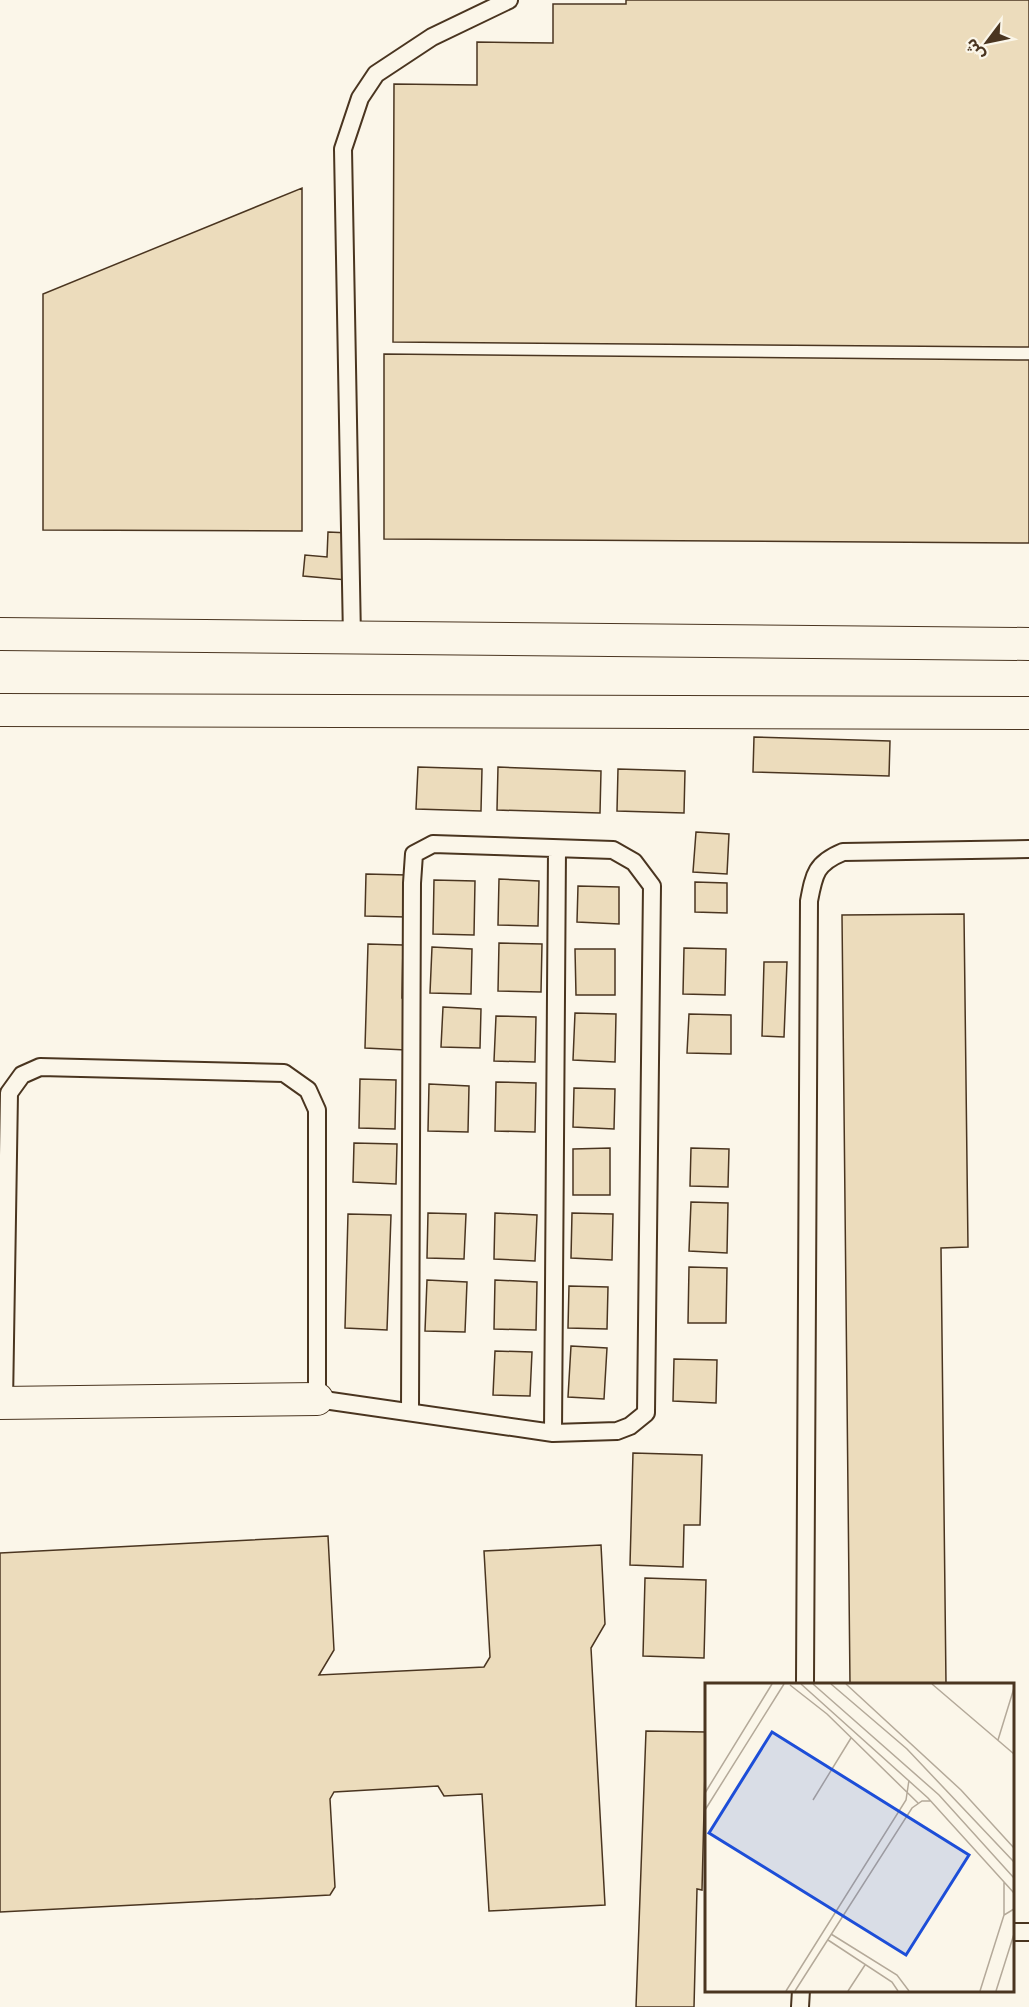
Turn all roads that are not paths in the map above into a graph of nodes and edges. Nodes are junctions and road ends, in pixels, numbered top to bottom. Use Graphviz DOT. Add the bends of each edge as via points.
graph roads {
  1 [pos="508,0"];
  2 [pos="0,634"];
  3 [pos="352,638"];
  4 [pos="1029,644"];
  5 [pos="0,710"];
  6 [pos="1029,713"];
  7 [pos="557,849"];
  8 [pos="1029,849"];
  9 [pos="317,1400"];
  10 [pos="2,1403"];
  11 [pos="410,1411"];
  12 [pos="553,1433"];
  13 [pos="805,1683"];
  14 [pos="801,1992"];
  15 [pos="800,2007"];
  1 -- 3 [label="lane" via="432,37 376,74 360,98 343,148"];
  2 -- 3 [label="street"];
  3 -- 4 [label="street"];
  5 -- 6 [label="street"];
  7 -- 11 [label="lane" via="433,844 414,854"];
  7 -- 12 [label="lane"];
  7 -- 12 [label="lane" via="613,850 634,862 652,886 646,1413 617,1431"];
  8 -- 13 [label="lane" via="843,852 827,859 813,875 809,913"];
  9 -- 10 [label="street"];
  9 -- 10 [label="lane" via="317,1110 308,1090 284,1073 40,1067 22,1075 9,1093"];
  9 -- 11 [label="lane"];
  11 -- 12 [label="lane"];
  14 -- 15 [label="lane"];
}
